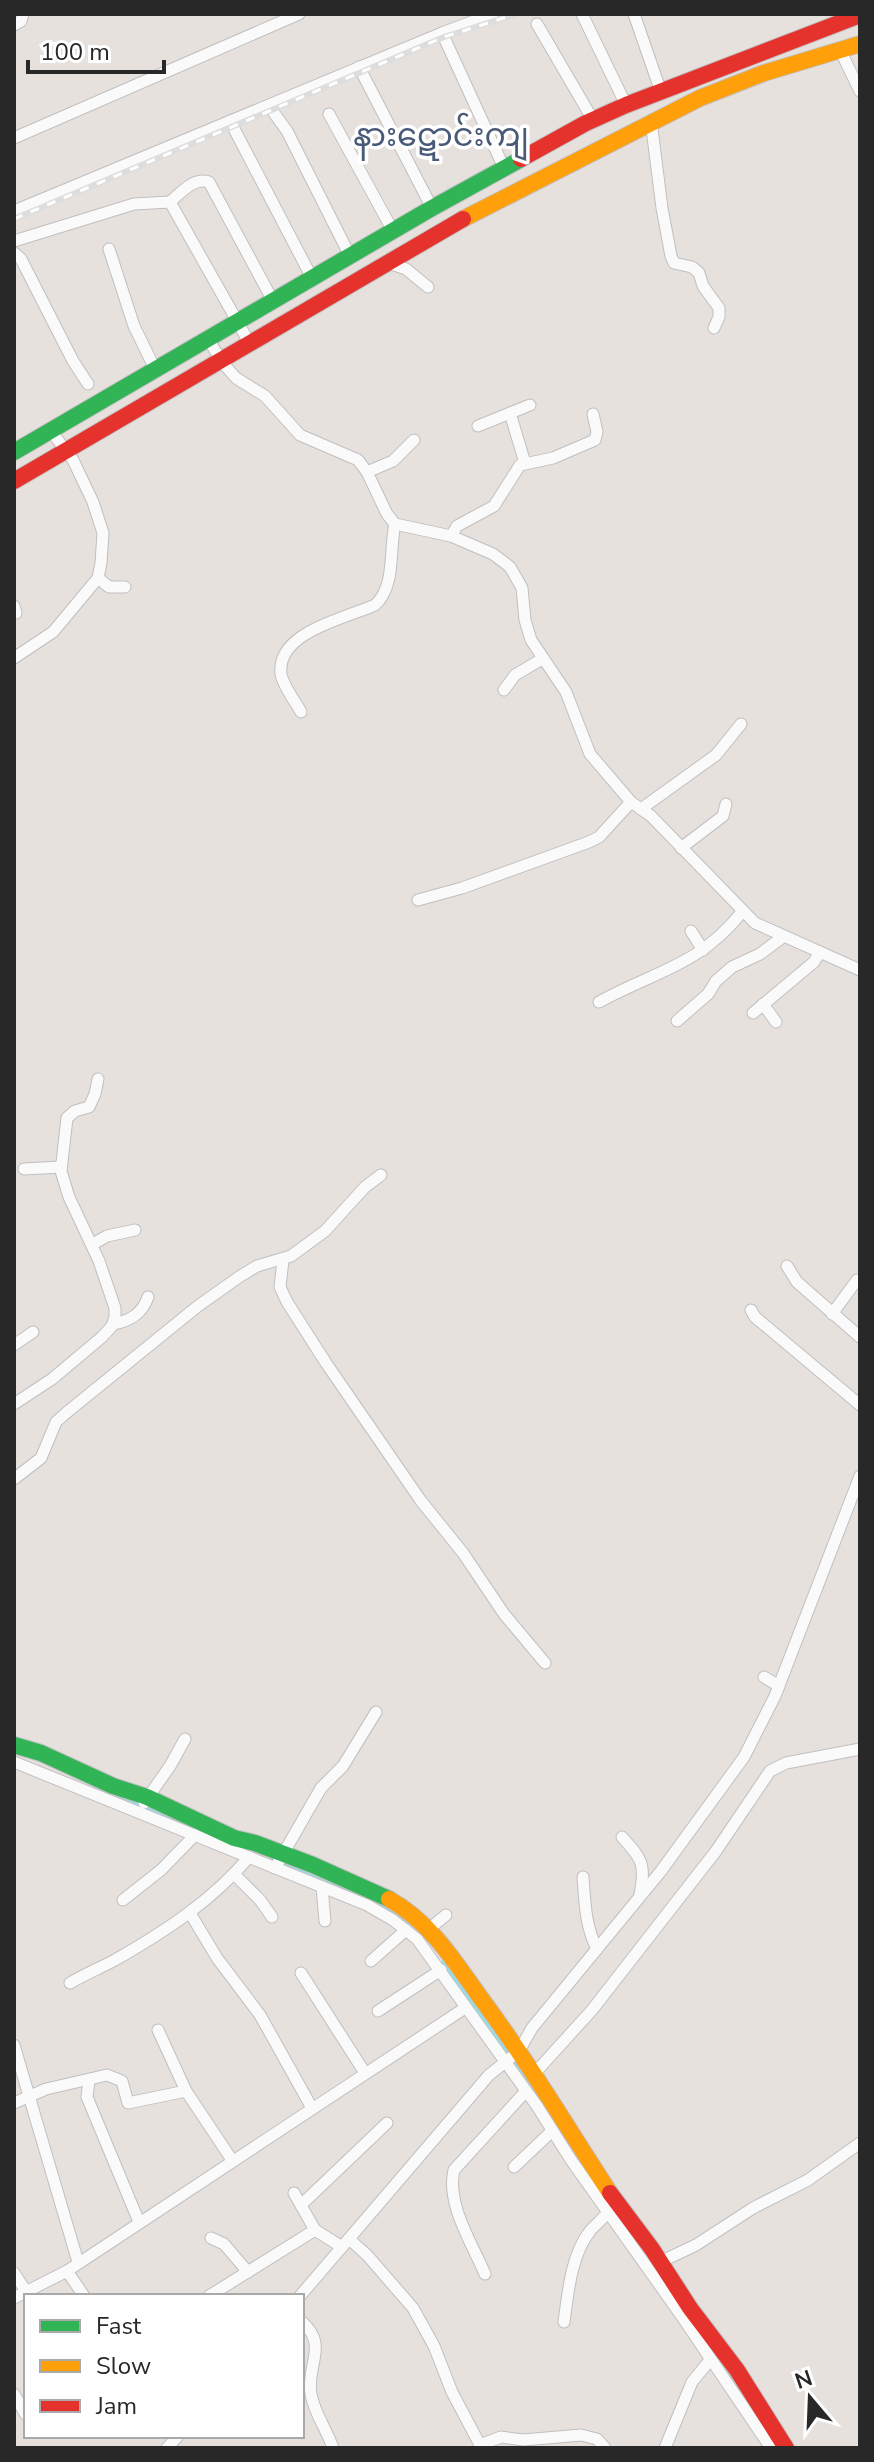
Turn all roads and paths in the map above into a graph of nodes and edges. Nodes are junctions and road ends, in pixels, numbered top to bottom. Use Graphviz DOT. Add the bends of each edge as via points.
graph roads {
  1 [pos="23,14"];
  2 [pos="299,14"];
  3 [pos="493,14"];
  4 [pos="582,14"];
  5 [pos="634,14"];
  6 [pos="860,15"];
  7 [pos="537,24"];
  8 [pos="14,25"];
  9 [pos="442,33"];
  10 [pos="860,44"];
  11 [pos="840,50"];
  12 [pos="359,67"];
  13 [pos="860,91"];
  14 [pos="661,92"];
  15 [pos="626,105"];
  16 [pos="269,106"];
  17 [pos="329,114"];
  18 [pos="593,120"];
  19 [pos="230,121"];
  20 [pos="651,121"];
  21 [pos="14,138"];
  22 [pos="504,168"];
  23 [pos="170,202"];
  24 [pos="432,208"];
  25 [pos="14,211"];
  26 [pos="393,231"];
  27 [pos="14,241"];
  28 [pos="109,249"];
  29 [pos="14,253"];
  30 [pos="350,256"];
  31 [pos="386,262"];
  32 [pos="312,278"];
  33 [pos="428,287"];
  34 [pos="273,301"];
  35 [pos="236,322"];
  36 [pos="714,328"];
  37 [pos="208,339"];
  38 [pos="250,344"];
  39 [pos="222,362"];
  40 [pos="155,369"];
  41 [pos="88,384"];
  42 [pos="530,405"];
  43 [pos="510,413"];
  44 [pos="593,414"];
  45 [pos="478,426"];
  46 [pos="51,431"];
  47 [pos="414,440"];
  48 [pos="67,451"];
  49 [pos="14,452"];
  50 [pos="525,463"];
  51 [pos="367,472"];
  52 [pos="14,481"];
  53 [pos="395,524"];
  54 [pos="451,536"];
  55 [pos="98,578"];
  56 [pos="125,587"];
  57 [pos="14,658"];
  58 [pos="542,659"];
  59 [pos="504,690"];
  60 [pos="301,712"];
  61 [pos="741,724"];
  62 [pos="726,804"];
  63 [pos="636,805"];
  64 [pos="681,848"];
  65 [pos="418,900"];
  66 [pos="742,912"];
  67 [pos="691,931"];
  68 [pos="784,936"];
  69 [pos="703,950"];
  70 [pos="820,952"];
  71 [pos="860,970"];
  72 [pos="599,1002"];
  73 [pos="763,1004"];
  74 [pos="753,1013"];
  75 [pos="677,1021"];
  76 [pos="776,1022"];
  77 [pos="98,1079"];
  78 [pos="60,1167"];
  79 [pos="24,1169"];
  80 [pos="381,1175"];
  81 [pos="135,1230"];
  82 [pos="93,1244"];
  83 [pos="283,1260"];
  84 [pos="787,1266"];
  85 [pos="857,1280"];
  86 [pos="148,1297"];
  87 [pos="751,1310"];
  88 [pos="832,1314"];
  89 [pos="113,1324"];
  90 [pos="33,1332"];
  91 [pos="860,1337"];
  92 [pos="14,1345"];
  93 [pos="14,1404"];
  94 [pos="860,1405"];
  95 [pos="860,1476"];
  96 [pos="14,1479"];
  97 [pos="545,1663"];
  98 [pos="764,1677"];
  99 [pos="779,1686"];
  100 [pos="376,1712"];
  101 [pos="185,1739"];
  102 [pos="14,1745"];
  103 [pos="860,1749"];
  104 [pos="14,1762"];
  105 [pos="143,1805"];
  106 [pos="195,1835"];
  107 [pos="622,1837"];
  108 [pos="249,1857"];
  109 [pos="279,1862"];
  110 [pos="234,1874"];
  111 [pos="583,1877"];
  112 [pos="322,1887"];
  113 [pos="639,1898"];
  114 [pos="123,1900"];
  115 [pos="190,1913"];
  116 [pos="446,1915"];
  117 [pos="272,1917"];
  118 [pos="325,1921"];
  119 [pos="429,1929"];
  120 [pos="406,1930"];
  121 [pos="597,1949"];
  122 [pos="371,1961"];
  123 [pos="441,1970"];
  124 [pos="301,1973"];
  125 [pos="70,1983"];
  126 [pos="465,2008"];
  127 [pos="378,2011"];
  128 [pos="158,2030"];
  129 [pos="14,2045"];
  130 [pos="511,2056"];
  131 [pos="365,2073"];
  132 [pos="534,2074"];
  133 [pos="89,2081"];
  134 [pos="186,2091"];
  135 [pos="526,2091"];
  136 [pos="29,2097"];
  137 [pos="14,2103"];
  138 [pos="312,2108"];
  139 [pos="387,2123"];
  140 [pos="548,2135"];
  141 [pos="860,2143"];
  142 [pos="232,2160"];
  143 [pos="514,2167"];
  144 [pos="294,2193"];
  145 [pos="301,2205"];
  146 [pos="607,2213"];
  147 [pos="139,2222"];
  148 [pos="315,2230"];
  149 [pos="211,2238"];
  150 [pos="345,2243"];
  151 [pos="78,2262"];
  152 [pos="660,2262"];
  153 [pos="248,2272"];
  154 [pos="14,2273"];
  155 [pos="485,2274"];
  156 [pos="71,2276"];
  157 [pos="26,2291"];
  158 [pos="83,2294"];
  159 [pos="212,2294"];
  160 [pos="302,2294"];
  161 [pos="14,2298"];
  162 [pos="564,2322"];
  163 [pos="304,2324"];
  164 [pos="710,2360"];
  165 [pos="14,2394"];
  166 [pos="22,2411"];
  167 [pos="333,2448"];
  168 [pos="605,2448"];
  169 [pos="665,2448"];
  170 [pos="771,2448"];
  171 [pos="786,2448"];
  1 -- 8 [label="street"];
  2 -- 21 [label="street"];
  3 -- 9 [label="street"];
  4 -- 15 [label="street"];
  5 -- 14 [label="street"];
  6 -- 14 [label="main road"];
  7 -- 18 [label="street"];
  9 -- 12 [label="street"];
  9 -- 22 [label="street"];
  10 -- 11 [label="main road"];
  11 -- 13 [label="street"];
  11 -- 20 [label="main road" via="736,83"];
  12 -- 16 [label="street"];
  12 -- 24 [label="street"];
  14 -- 15 [label="main road"];
  15 -- 18 [label="main road"];
  16 -- 19 [label="street"];
  16 -- 30 [label="street"];
  17 -- 26 [label="street"];
  18 -- 22 [label="main road"];
  19 -- 25 [label="street"];
  19 -- 32 [label="street"];
  20 -- 31 [label="main road"];
  20 -- 36 [label="street" via="671,256 674,263 699,273 719,308"];
  22 -- 24 [label="main road"];
  23 -- 27 [label="street" via="134,204"];
  23 -- 34 [label="street" via="194,182 209,182"];
  23 -- 35 [label="street"];
  24 -- 26 [label="main road"];
  26 -- 30 [label="main road"];
  28 -- 40 [label="street" via="134,326"];
  29 -- 41 [label="street"];
  30 -- 32 [label="main road"];
  31 -- 33 [label="street" via="406,269"];
  31 -- 38 [label="main road"];
  32 -- 34 [label="main road"];
  34 -- 35 [label="main road"];
  35 -- 37 [label="main road"];
  35 -- 38 [label="street"];
  37 -- 39 [label="street"];
  37 -- 40 [label="main road"];
  38 -- 39 [label="main road"];
  39 -- 48 [label="main road"];
  39 -- 51 [label="street" via="265,396 300,435 358,460"];
  40 -- 46 [label="main road"];
  42 -- 43 [label="street"];
  43 -- 45 [label="street"];
  43 -- 50 [label="street"];
  44 -- 50 [label="street" via="595,440"];
  46 -- 48 [label="street"];
  46 -- 49 [label="main road"];
  47 -- 51 [label="street" via="393,461"];
  48 -- 52 [label="main road"];
  48 -- 55 [label="street" via="103,533"];
  50 -- 54 [label="street" via="494,506 457,526"];
  51 -- 53 [label="street"];
  53 -- 54 [label="street"];
  53 -- 60 [label="street" via="383,598 309,632 286,651 281,675"];
  54 -- 58 [label="street" via="510,567 519,580 528,630"];
  55 -- 56 [label="street" via="109,587"];
  55 -- 57 [label="street" via="53,632"];
  58 -- 59 [label="street" via="515,675"];
  58 -- 63 [label="street" via="566,692 590,754"];
  61 -- 63 [label="street" via="716,755"];
  62 -- 64 [label="street" via="723,816"];
  63 -- 64 [label="street"];
  63 -- 65 [label="street" via="589,842"];
  64 -- 66 [label="street"];
  66 -- 68 [label="street"];
  66 -- 69 [label="street"];
  67 -- 69 [label="street"];
  68 -- 70 [label="street"];
  68 -- 75 [label="street" via="732,967"];
  69 -- 72 [label="street"];
  70 -- 71 [label="street"];
  70 -- 73 [label="street"];
  73 -- 74 [label="street"];
  73 -- 76 [label="street"];
  77 -- 78 [label="street" via="89,1107 67,1118"];
  78 -- 79 [label="street"];
  78 -- 82 [label="street"];
  80 -- 83 [label="street" via="325,1231"];
  81 -- 82 [label="street"];
  82 -- 89 [label="street" via="115,1308"];
  83 -- 96 [label="street" via="239,1277 82,1398 56,1422 41,1458"];
  83 -- 97 [label="street" via="280,1287 326,1363 414,1492"];
  84 -- 88 [label="street"];
  85 -- 88 [label="street"];
  86 -- 89 [label="street" via="139,1313"];
  87 -- 94 [label="street"];
  88 -- 91 [label="street"];
  89 -- 93 [label="street" via="52,1379"];
  90 -- 92 [label="street"];
  95 -- 99 [label="street"];
  98 -- 99 [label="street"];
  99 -- 113 [label="street" via="744,1757"];
  100 -- 109 [label="street" via="343,1766 321,1788"];
  101 -- 105 [label="street"];
  102 -- 105 [label="main road" via="113,1786"];
  103 -- 132 [label="street" via="770,1771 716,1851 592,2010"];
  104 -- 105 [label="street"];
  105 -- 106 [label="street"];
  105 -- 109 [label="main road" via="255,1843"];
  106 -- 108 [label="street"];
  106 -- 114 [label="street"];
  107 -- 113 [label="street" via="645,1871"];
  108 -- 109 [label="street"];
  108 -- 110 [label="street"];
  109 -- 112 [label="street"];
  109 -- 119 [label="main road" via="391,1900"];
  110 -- 115 [label="street"];
  110 -- 117 [label="street"];
  111 -- 121 [label="street" via="585,1914"];
  112 -- 118 [label="street"];
  112 -- 120 [label="street" via="367,1905"];
  113 -- 121 [label="street"];
  115 -- 125 [label="street"];
  115 -- 138 [label="street" via="260,2015"];
  116 -- 119 [label="street"];
  119 -- 130 [label="main road" via="483,1998"];
  120 -- 122 [label="street"];
  120 -- 123 [label="street"];
  121 -- 130 [label="street"];
  123 -- 126 [label="street"];
  123 -- 127 [label="street"];
  124 -- 131 [label="street"];
  126 -- 130 [label="street"];
  126 -- 131 [label="street"];
  128 -- 134 [label="street"];
  129 -- 136 [label="street"];
  130 -- 132 [label="main road"];
  130 -- 135 [label="street"];
  130 -- 150 [label="street"];
  131 -- 138 [label="street"];
  132 -- 152 [label="main road"];
  133 -- 134 [label="street" via="107,2075 122,2081 128,2103"];
  133 -- 136 [label="street"];
  133 -- 147 [label="street" via="87,2097"];
  134 -- 142 [label="street"];
  135 -- 140 [label="street"];
  135 -- 155 [label="street" via="462,2157 451,2183"];
  136 -- 137 [label="street"];
  136 -- 151 [label="street"];
  138 -- 142 [label="street"];
  139 -- 145 [label="street"];
  140 -- 143 [label="street"];
  140 -- 146 [label="street"];
  141 -- 152 [label="street" via="808,2180"];
  142 -- 147 [label="street"];
  144 -- 145 [label="street"];
  145 -- 148 [label="street"];
  146 -- 162 [label="street" via="588,2233 579,2254"];
  146 -- 164 [label="street"];
  147 -- 151 [label="street"];
  148 -- 150 [label="street"];
  148 -- 153 [label="street"];
  149 -- 153 [label="street" via="224,2244"];
  150 -- 160 [label="street"];
  150 -- 168 [label="street" via="367,2255 413,2308 480,2445 501,2437 581,2435 597,2439"];
  151 -- 156 [label="street"];
  152 -- 171 [label="main road"];
  153 -- 159 [label="street"];
  154 -- 157 [label="street"];
  156 -- 157 [label="street"];
  156 -- 158 [label="street"];
  157 -- 161 [label="street"];
  163 -- 167 [label="street" via="317,2347 309,2375 311,2396"];
  164 -- 169 [label="street" via="692,2382"];
  164 -- 170 [label="street"];
  165 -- 166 [label="street"];
}
